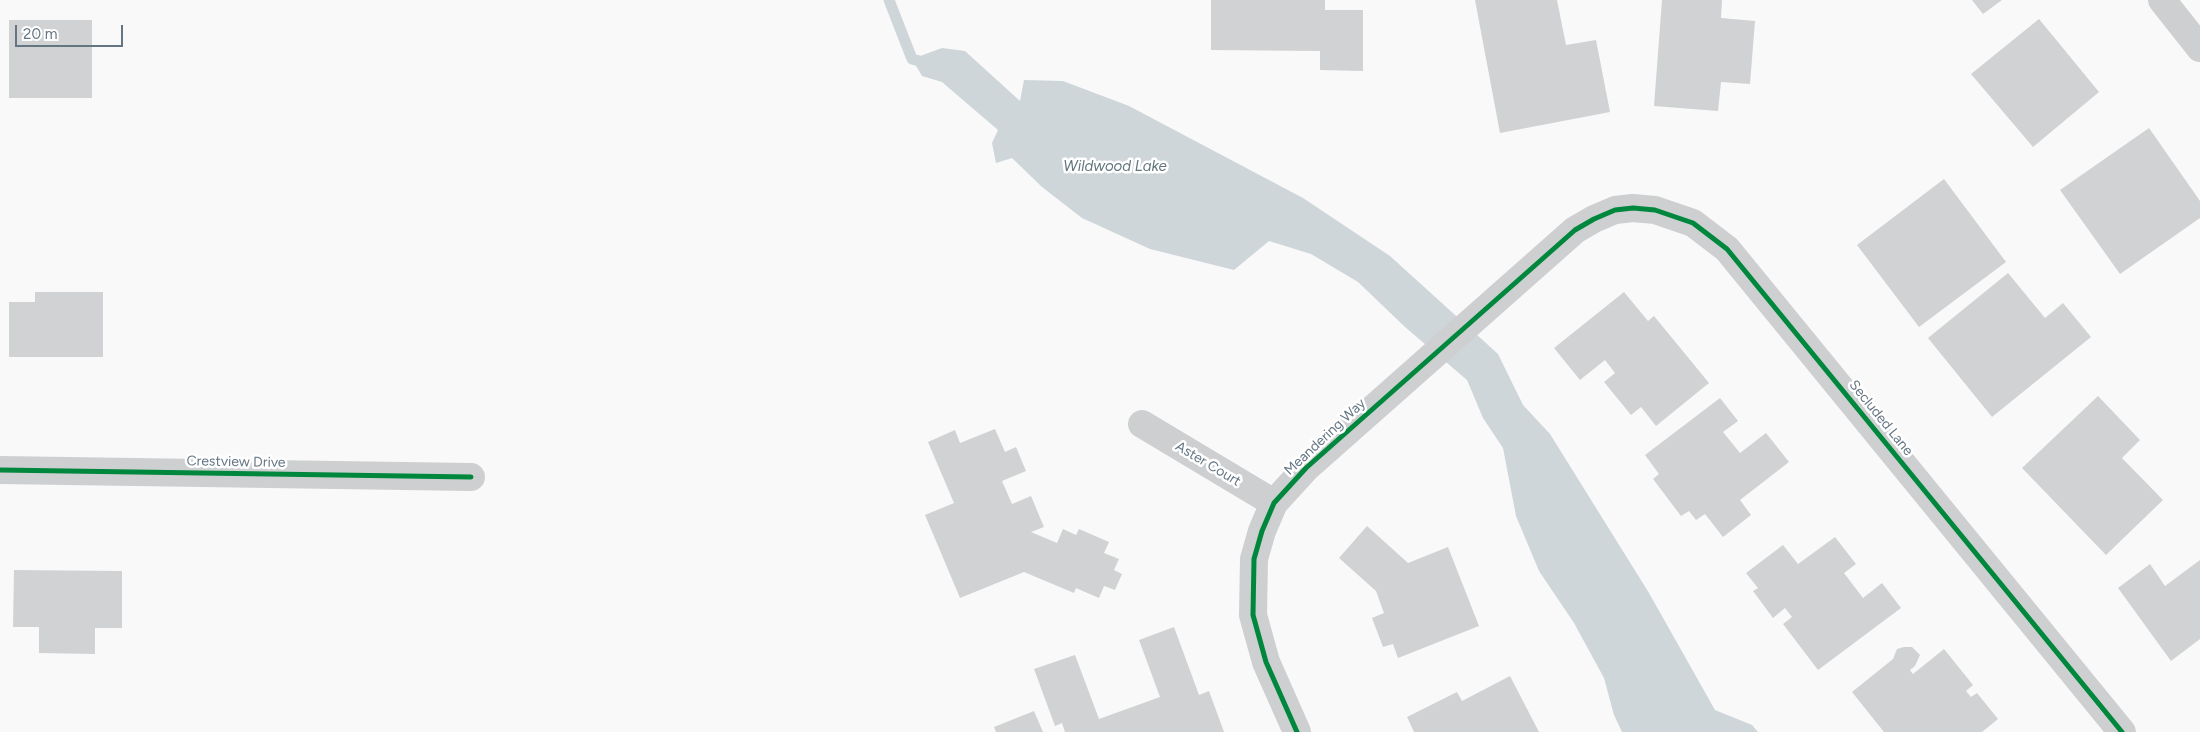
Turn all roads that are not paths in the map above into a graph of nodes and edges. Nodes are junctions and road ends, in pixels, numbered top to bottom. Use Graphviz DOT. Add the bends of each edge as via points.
graph roads {
  1 [pos="2162,0"];
  2 [pos="2200,48"];
  3 [pos="1575,230"];
  4 [pos="1142,424"];
  5 [pos="0,470"];
  6 [pos="471,477"];
  7 [pos="1274,503"];
  8 [pos="1297,732"];
  9 [pos="2122,732"];
  1 -- 2 [label="street"];
  3 -- 7 [label="street, Meandering Way" via="1306,468"];
  3 -- 9 [label="street, Secluded Lane" via="1616,210 1655,210 1693,223 1726,249"];
  4 -- 7 [label="street, Aster Court"];
  5 -- 6 [label="street, Crestview Drive"];
  7 -- 8 [label="street, Meandering Way" via="1254,559 1253,615 1266,662"];
}
